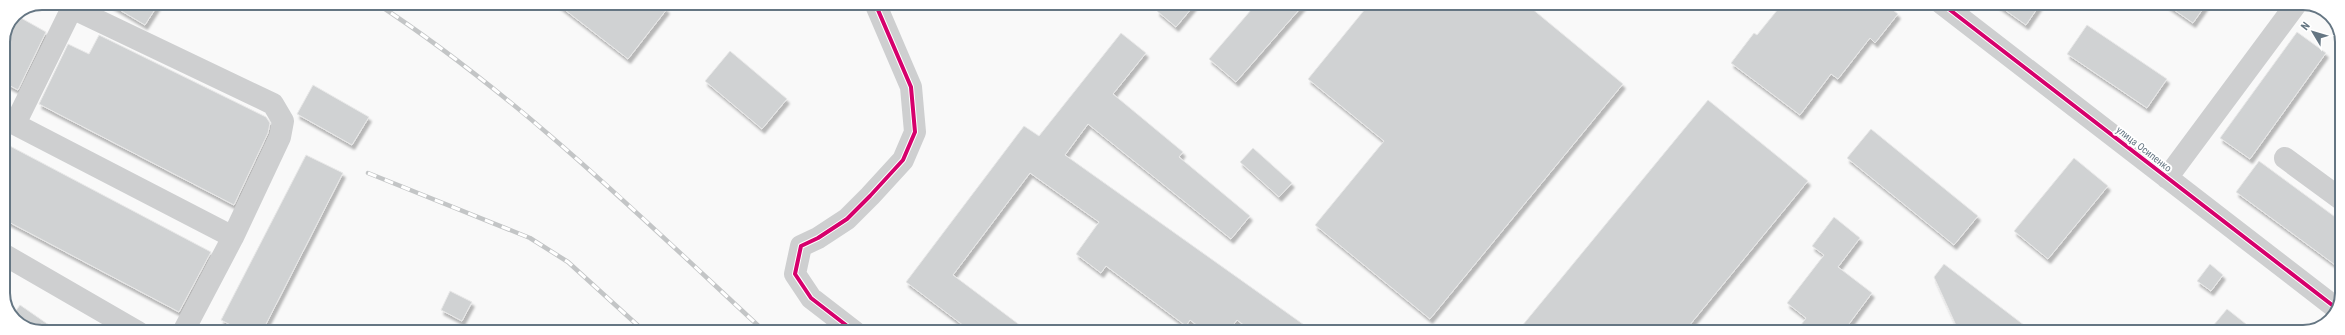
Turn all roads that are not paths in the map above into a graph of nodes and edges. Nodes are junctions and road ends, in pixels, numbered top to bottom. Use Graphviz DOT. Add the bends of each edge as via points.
graph roads {
  1 [pos="71,10"];
  2 [pos="76,10"];
  3 [pos="878,10"];
  4 [pos="1950,10"];
  5 [pos="2292,10"];
  6 [pos="10,119"];
  7 [pos="10,122"];
  8 [pos="2285,158"];
  9 [pos="2167,178"];
  10 [pos="2335,195"];
  11 [pos="233,237"];
  12 [pos="10,258"];
  13 [pos="2332,305"];
  14 [pos="126,325"];
  15 [pos="187,325"];
  16 [pos="846,325"];
  1 -- 6 [label="street"];
  2 -- 11 [label="street" via="273,104 284,122 280,137"];
  3 -- 16 [label="street" via="911,87 915,132 903,160 866,201 847,219 801,246 794,274 811,298"];
  4 -- 9 [label="street, улица Осипенко"];
  5 -- 9 [label="street"];
  7 -- 11 [label="street"];
  8 -- 10 [label="street"];
  9 -- 13 [label="street, улица Осипенко"];
  11 -- 15 [label="street"];
  12 -- 14 [label="street"];
}
